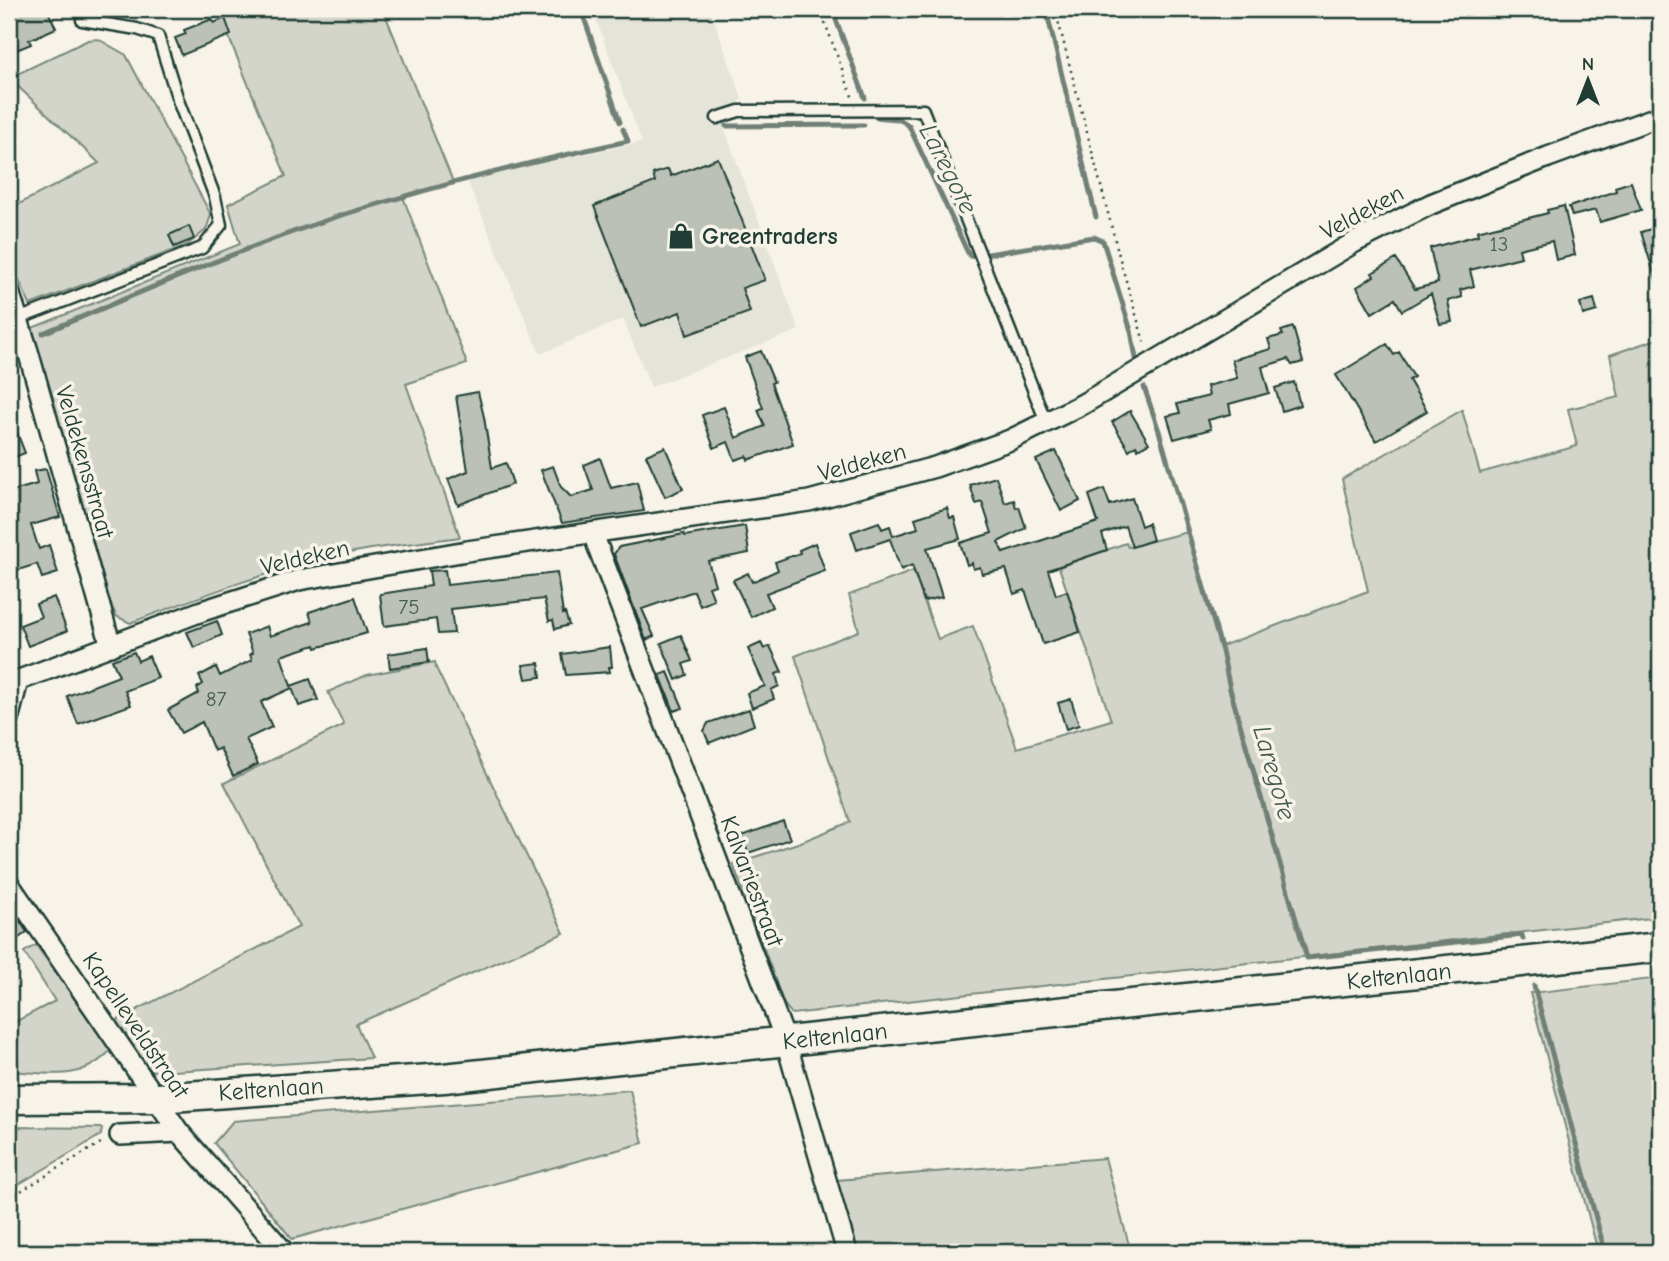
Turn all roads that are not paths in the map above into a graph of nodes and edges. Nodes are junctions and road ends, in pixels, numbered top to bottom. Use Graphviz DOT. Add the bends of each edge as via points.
graph roads {
  1 [pos="82,20"];
  2 [pos="717,118"];
  3 [pos="1655,118"];
  4 [pos="9,291"];
  5 [pos="18,319"];
  6 [pos="1046,422"];
  7 [pos="593,534"];
  8 [pos="111,646"];
  9 [pos="13,682"];
  10 [pos="9,716"];
  11 [pos="9,884"];
  12 [pos="1660,947"];
  13 [pos="786,1042"];
  14 [pos="157,1098"];
  15 [pos="9,1099"];
  16 [pos="179,1132"];
  17 [pos="120,1135"];
  18 [pos="284,1252"];
  19 [pos="847,1252"];
  1 -- 5 [label="lane" via="158,36 215,197 220,225 202,248"];
  2 -- 6 [label="lane" via="739,111 923,110"];
  3 -- 6 [label="street, Veldeken" via="1431,204 1355,242 1151,365"];
  4 -- 5 [label="street, Veldekensstraat"];
  5 -- 8 [label="street, Veldekensstraat"];
  6 -- 7 [label="street, Veldeken" via="935,467 809,502"];
  7 -- 8 [label="street, Veldeken" via="299,580"];
  7 -- 13 [label="street, Kalvariestraat"];
  8 -- 9 [label="street, Veldeken"];
  9 -- 10 [label="street, Veldeken"];
  11 -- 14 [label="street, Kapelleveldstraat"];
  12 -- 13 [label="main road, Keltenlaan"];
  13 -- 14 [label="main road, Keltenlaan" via="444,1077"];
  13 -- 19 [label="street, Kalvariestraat"];
  14 -- 15 [label="main road, Keltenlaan"];
  14 -- 16 [label="street, Kapelleveldstraat"];
  16 -- 17 [label="street"];
  16 -- 18 [label="street, Kapelleveldstraat"];
}
